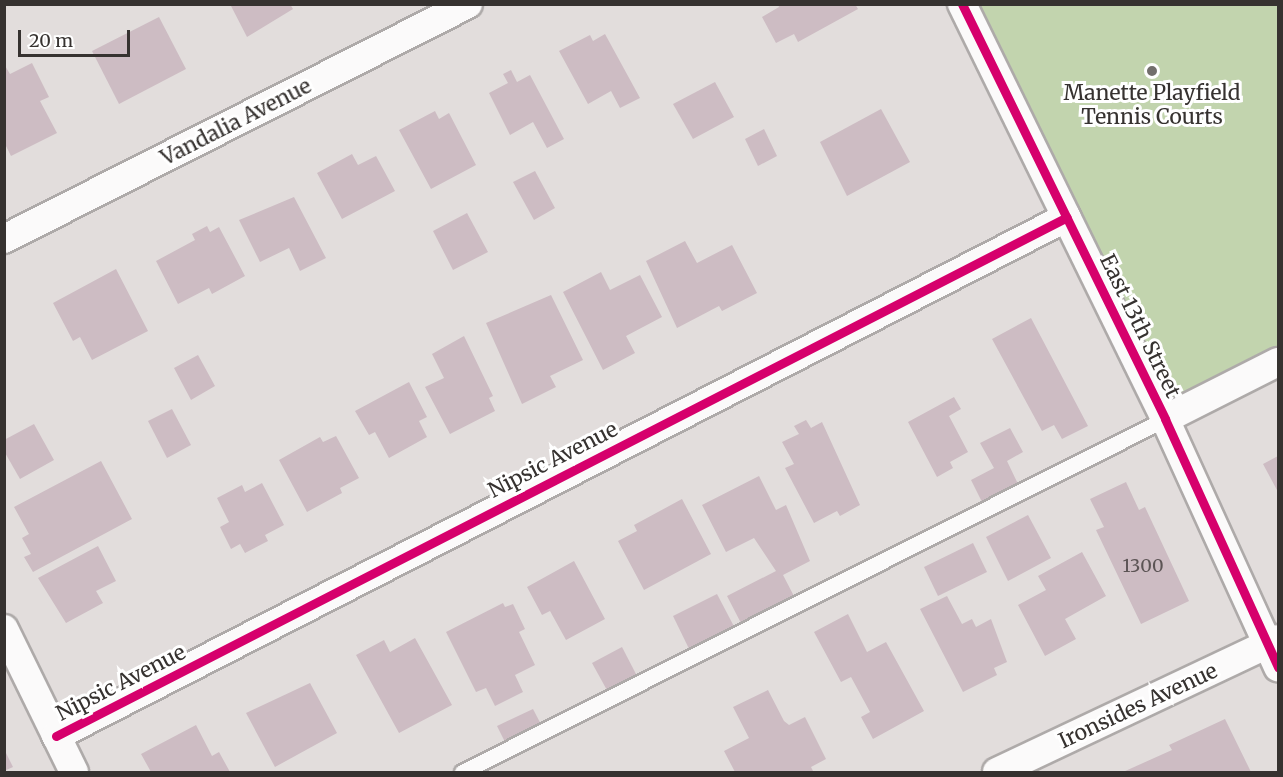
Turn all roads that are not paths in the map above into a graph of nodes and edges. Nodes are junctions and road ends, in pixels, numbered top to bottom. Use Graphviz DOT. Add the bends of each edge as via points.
graph roads {
  1 [pos="468,4"];
  2 [pos="962,4"];
  3 [pos="1067,217"];
  4 [pos="4,239"];
  5 [pos="1278,362"];
  6 [pos="1165,419"];
  7 [pos="4,629"];
  8 [pos="1275,650"];
  9 [pos="56,736"];
  10 [pos="74,772"];
  11 [pos="462,772"];
  12 [pos="997,772"];
  1 -- 4 [label="street, Vandalia Avenue"];
  2 -- 3 [label="street, East 13th Street"];
  3 -- 6 [label="street, East 13th Street"];
  3 -- 9 [label="street, Nipsic Avenue"];
  5 -- 6 [label="street"];
  6 -- 8 [label="street, East 13th Street"];
  6 -- 11 [label="lane"];
  7 -- 9 [label="street"];
  8 -- 12 [label="street, Ironsides Avenue"];
  9 -- 10 [label="street"];
}
